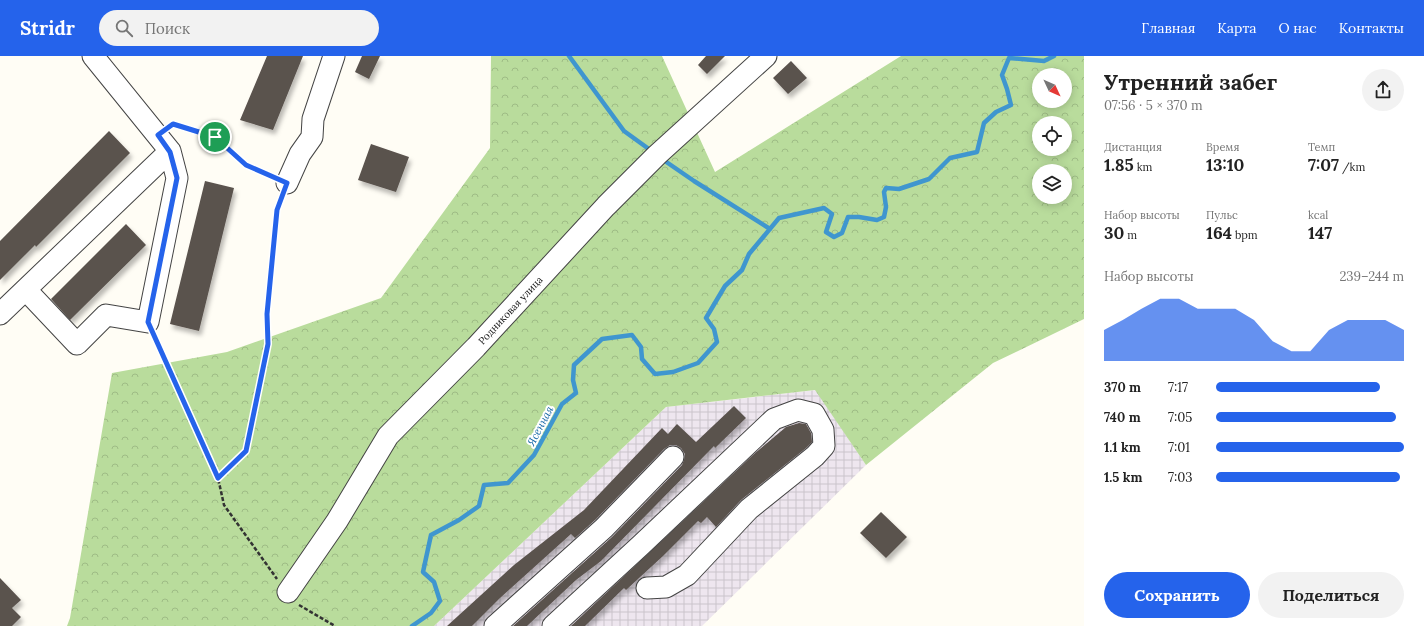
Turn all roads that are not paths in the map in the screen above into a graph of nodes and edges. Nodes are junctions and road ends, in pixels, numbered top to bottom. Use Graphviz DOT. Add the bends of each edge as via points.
graph roads {
  1 [pos="93,56"];
  2 [pos="334,56"];
  3 [pos="766,56"];
  4 [pos="170,152"];
  5 [pos="287,183"];
  6 [pos="26,290"];
  7 [pos="0,314"];
  8 [pos="673,457"];
  9 [pos="647,588"];
  10 [pos="288,592"];
  11 [pos="495,626"];
  12 [pos="553,626"];
  1 -- 4 [label="street"];
  2 -- 5 [label="street" via="313,119 312,137 300,154"];
  3 -- 10 [label="street, Родниковая улица" via="657,155 606,206 476,347 388,436 337,521"];
  4 -- 6 [label="street"];
  4 -- 6 [label="street" via="177,178 148,322 106,315 77,344"];
  6 -- 7 [label="street"];
  8 -- 11 [label="street" via="604,528"];
  9 -- 12 [label="street" via="666,587 687,575 749,509 815,456 824,446 823,430 814,414 798,410 774,419"];
}
